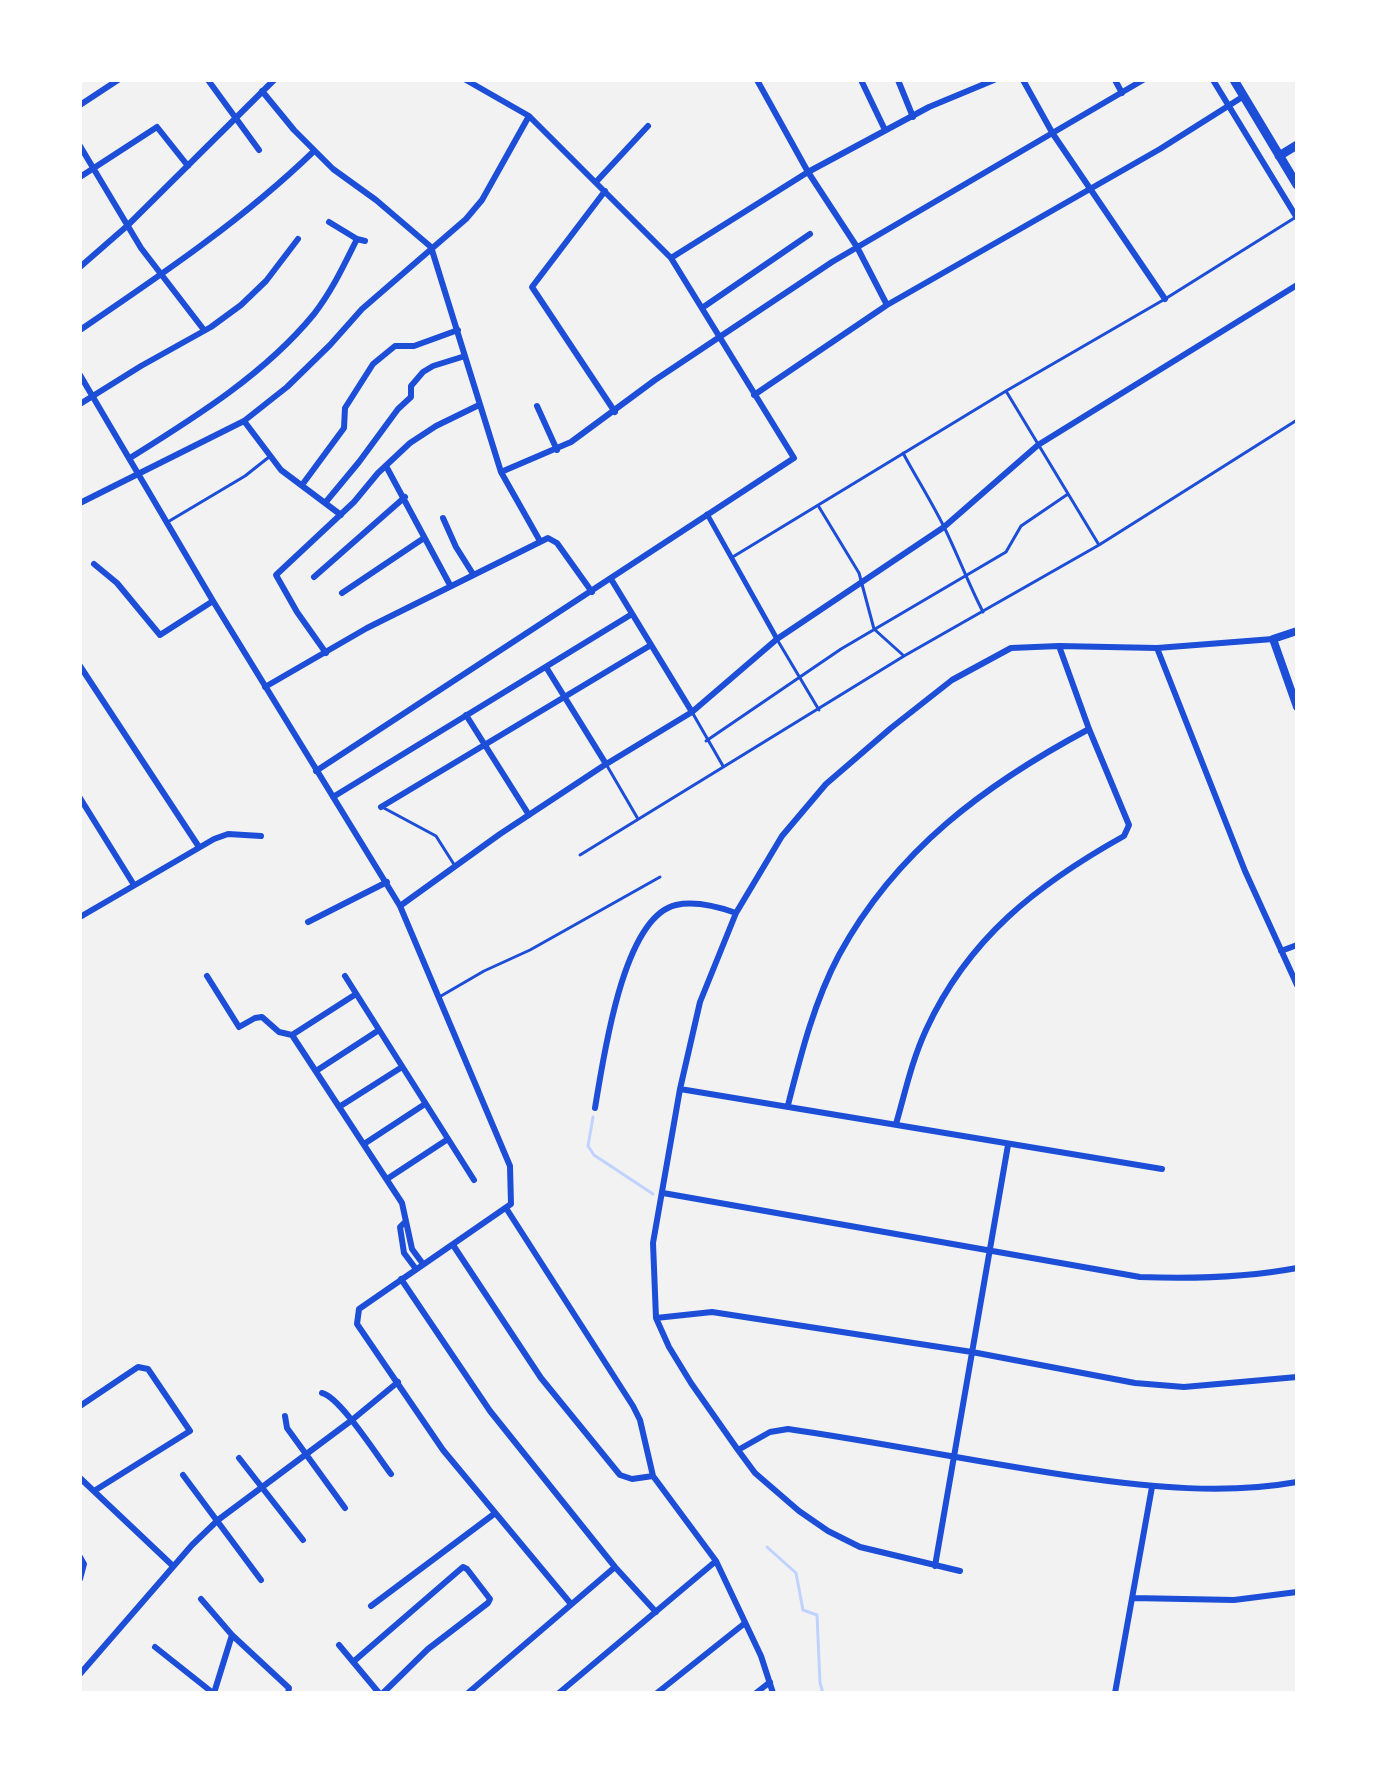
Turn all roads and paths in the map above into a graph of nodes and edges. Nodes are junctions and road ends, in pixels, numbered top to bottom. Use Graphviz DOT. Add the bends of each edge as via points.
graph roads {
  1 [pos="118,80"];
  2 [pos="208,80"];
  3 [pos="274,80"];
  4 [pos="466,80"];
  5 [pos="757,80"];
  6 [pos="861,80"];
  7 [pos="898,80"];
  8 [pos="994,80"];
  9 [pos="1023,80"];
  10 [pos="1115,80"];
  11 [pos="1143,80"];
  12 [pos="1213,80"];
  13 [pos="1234,80"];
  14 [pos="262,91"];
  15 [pos="1122,93"];
  16 [pos="1244,96"];
  17 [pos="80,105"];
  18 [pos="1228,106"];
  19 [pos="529,116"];
  20 [pos="913,117"];
  21 [pos="235,119"];
  22 [pos="648,126"];
  23 [pos="885,130"];
  24 [pos="1053,134"];
  25 [pos="1297,145"];
  26 [pos="80,146"];
  27 [pos="259,150"];
  28 [pos="314,151"];
  29 [pos="1279,156"];
  30 [pos="188,166"];
  31 [pos="94,169"];
  32 [pos="808,172"];
  33 [pos="80,177"];
  34 [pos="596,182"];
  35 [pos="1297,185"];
  36 [pos="1092,189"];
  37 [pos="605,191"];
  38 [pos="1296,217"];
  39 [pos="329,222"];
  40 [pos="127,226"];
  41 [pos="810,234"];
  42 [pos="298,239"];
  43 [pos="357,239"];
  44 [pos="365,241"];
  45 [pos="431,247"];
  46 [pos="857,247"];
  47 [pos="671,258"];
  48 [pos="80,267"];
  49 [pos="160,275"];
  50 [pos="1297,285"];
  51 [pos="1165,299"];
  52 [pos="887,305"];
  53 [pos="702,308"];
  54 [pos="80,330"];
  55 [pos="204,330"];
  56 [pos="458,330"];
  57 [pos="718,338"];
  58 [pos="465,356"];
  59 [pos="80,375"];
  60 [pos="1006,391"];
  61 [pos="754,395"];
  62 [pos="93,396"];
  63 [pos="80,404"];
  64 [pos="479,405"];
  65 [pos="537,406"];
  66 [pos="615,412"];
  67 [pos="244,421"];
  68 [pos="1297,421"];
  69 [pos="1038,445"];
  70 [pos="557,450"];
  71 [pos="903,453"];
  72 [pos="269,457"];
  73 [pos="130,458"];
  74 [pos="386,466"];
  75 [pos="501,472"];
  76 [pos="139,475"];
  77 [pos="302,485"];
  78 [pos="1068,494"];
  79 [pos="405,497"];
  80 [pos="80,503"];
  81 [pos="325,503"];
  82 [pos="818,505"];
  83 [pos="707,514"];
  84 [pos="341,515"];
  85 [pos="443,518"];
  86 [pos="166,523"];
  87 [pos="944,527"];
  88 [pos="424,538"];
  89 [pos="540,541"];
  90 [pos="1099,545"];
  91 [pos="731,558"];
  92 [pos="94,564"];
  93 [pos="473,574"];
  94 [pos="963,574"];
  95 [pos="314,577"];
  96 [pos="611,579"];
  97 [pos="861,584"];
  98 [pos="450,585"];
  99 [pos="592,592"];
  100 [pos="342,593"];
  101 [pos="213,601"];
  102 [pos="983,612"];
  103 [pos="632,614"];
  104 [pos="874,629"];
  105 [pos="1297,631"];
  106 [pos="777,639"];
  107 [pos="1273,639"];
  108 [pos="651,645"];
  109 [pos="1059,646"];
  110 [pos="1157,648"];
  111 [pos="326,653"];
  112 [pos="904,656"];
  113 [pos="80,666"];
  114 [pos="546,667"];
  115 [pos="798,677"];
  116 [pos="265,687"];
  117 [pos="565,698"];
  118 [pos="1297,707"];
  119 [pos="819,710"];
  120 [pos="692,712"];
  121 [pos="466,715"];
  122 [pos="1089,729"];
  123 [pos="706,741"];
  124 [pos="484,745"];
  125 [pos="606,764"];
  126 [pos="723,766"];
  127 [pos="316,771"];
  128 [pos="333,797"];
  129 [pos="80,798"];
  130 [pos="381,807"];
  131 [pos="529,815"];
  132 [pos="638,819"];
  133 [pos="261,836"];
  134 [pos="199,847"];
  135 [pos="580,855"];
  136 [pos="455,866"];
  137 [pos="660,877"];
  138 [pos="387,882"];
  139 [pos="134,885"];
  140 [pos="400,906"];
  141 [pos="736,913"];
  142 [pos="80,917"];
  143 [pos="308,922"];
  144 [pos="1297,945"];
  145 [pos="1281,951"];
  146 [pos="207,976"];
  147 [pos="345,976"];
  148 [pos="1297,985"];
  149 [pos="356,994"];
  150 [pos="438,998"];
  151 [pos="379,1030"];
  152 [pos="292,1035"];
  153 [pos="402,1067"];
  154 [pos="316,1071"];
  155 [pos="680,1089"];
  156 [pos="425,1104"];
  157 [pos="788,1105"];
  158 [pos="339,1107"];
  159 [pos="595,1108"];
  160 [pos="896,1124"];
  161 [pos="448,1139"];
  162 [pos="364,1144"];
  163 [pos="1008,1145"];
  164 [pos="1162,1169"];
  165 [pos="387,1179"];
  166 [pos="474,1180"];
  167 [pos="663,1193"];
  168 [pos="506,1208"];
  169 [pos="405,1222"];
  170 [pos="453,1245"];
  171 [pos="990,1252"];
  172 [pos="423,1264"];
  173 [pos="1297,1268"];
  174 [pos="416,1269"];
  175 [pos="401,1279"];
  176 [pos="656,1318"];
  177 [pos="972,1352"];
  178 [pos="1297,1377"];
  179 [pos="398,1382"];
  180 [pos="322,1393"];
  181 [pos="80,1406"];
  182 [pos="285,1416"];
  183 [pos="352,1420"];
  184 [pos="738,1450"];
  185 [pos="307,1454"];
  186 [pos="954,1457"];
  187 [pos="239,1458"];
  188 [pos="391,1474"];
  189 [pos="183,1475"];
  190 [pos="653,1476"];
  191 [pos="80,1478"];
  192 [pos="1297,1482"];
  193 [pos="263,1487"];
  194 [pos="1152,1487"];
  195 [pos="94,1491"];
  196 [pos="345,1508"];
  197 [pos="494,1514"];
  198 [pos="218,1520"];
  199 [pos="303,1540"];
  200 [pos="80,1557"];
  201 [pos="716,1561"];
  202 [pos="173,1566"];
  203 [pos="935,1566"];
  204 [pos="615,1567"];
  205 [pos="960,1571"];
  206 [pos="80,1579"];
  207 [pos="261,1580"];
  208 [pos="1297,1592"];
  209 [pos="1133,1598"];
  210 [pos="201,1599"];
  211 [pos="571,1604"];
  212 [pos="371,1606"];
  213 [pos="656,1612"];
  214 [pos="745,1623"];
  215 [pos="232,1635"];
  216 [pos="339,1645"];
  217 [pos="155,1647"];
  218 [pos="353,1662"];
  219 [pos="80,1674"];
  220 [pos="770,1682"];
  221 [pos="214,1693"];
  222 [pos="288,1693"];
  223 [pos="381,1693"];
  224 [pos="468,1693"];
  225 [pos="559,1693"];
  226 [pos="657,1693"];
  227 [pos="756,1693"];
  228 [pos="773,1693"];
  229 [pos="1115,1693"];
  1 -- 17 [label="street"];
  2 -- 21 [label="street"];
  3 -- 14 [label="street"];
  4 -- 19 [label="street"];
  5 -- 32 [label="street"];
  6 -- 23 [label="street"];
  7 -- 20 [label="street"];
  8 -- 20 [label="street"];
  9 -- 24 [label="street"];
  10 -- 15 [label="street"];
  11 -- 15 [label="street"];
  12 -- 18 [label="street"];
  13 -- 16 [label="main road"];
  14 -- 21 [label="street"];
  14 -- 28 [label="street"];
  15 -- 24 [label="street"];
  16 -- 18 [label="street"];
  16 -- 29 [label="main road"];
  18 -- 36 [label="street"];
  18 -- 38 [label="street"];
  19 -- 34 [label="street"];
  19 -- 45 [label="street" via="482,200"];
  20 -- 23 [label="street"];
  21 -- 27 [label="street"];
  21 -- 30 [label="street"];
  22 -- 34 [label="street"];
  23 -- 32 [label="street"];
  24 -- 36 [label="street"];
  24 -- 46 [label="street"];
  25 -- 29 [label="main road"];
  26 -- 31 [label="street"];
  28 -- 45 [label="street"];
  28 -- 49 [label="street"];
  29 -- 35 [label="main road"];
  30 -- 31 [label="street" via="157,127"];
  30 -- 40 [label="street"];
  31 -- 33 [label="street"];
  31 -- 40 [label="street"];
  32 -- 46 [label="street"];
  32 -- 47 [label="street"];
  34 -- 37 [label="street"];
  36 -- 51 [label="street"];
  36 -- 52 [label="street"];
  37 -- 47 [label="street"];
  37 -- 66 [label="street" via="532,287"];
  38 -- 51 [label="lane"];
  39 -- 43 [label="street"];
  40 -- 48 [label="street"];
  40 -- 49 [label="street"];
  41 -- 53 [label="street"];
  42 -- 55 [label="street" via="256,292"];
  43 -- 44 [label="street"];
  43 -- 73 [label="street" via="325,297 288,342 224,395"];
  45 -- 56 [label="street"];
  45 -- 67 [label="street" via="287,387"];
  46 -- 52 [label="street"];
  46 -- 57 [label="street"];
  47 -- 53 [label="street"];
  49 -- 54 [label="street"];
  49 -- 55 [label="street"];
  50 -- 69 [label="street"];
  51 -- 60 [label="lane"];
  52 -- 61 [label="street"];
  53 -- 57 [label="street"];
  55 -- 62 [label="street"];
  56 -- 58 [label="street"];
  56 -- 77 [label="street" via="414,346 395,346 373,364 345,408 344,428"];
  57 -- 61 [label="street"];
  57 -- 66 [label="street"];
  58 -- 64 [label="street"];
  58 -- 81 [label="street" via="423,372 411,386 411,397"];
  59 -- 62 [label="street"];
  60 -- 69 [label="lane"];
  60 -- 71 [label="lane"];
  61 -- 83 [label="street" via="794,458"];
  62 -- 63 [label="street"];
  62 -- 73 [label="street"];
  64 -- 74 [label="street" via="410,443"];
  64 -- 75 [label="street"];
  65 -- 70 [label="street"];
  66 -- 70 [label="street"];
  67 -- 72 [label="street"];
  67 -- 76 [label="street"];
  68 -- 90 [label="lane"];
  69 -- 78 [label="lane"];
  69 -- 87 [label="street"];
  70 -- 75 [label="street"];
  71 -- 82 [label="lane"];
  71 -- 87 [label="lane"];
  72 -- 77 [label="street"];
  72 -- 86 [label="lane"];
  73 -- 76 [label="street"];
  74 -- 79 [label="street"];
  74 -- 84 [label="street"];
  75 -- 89 [label="street"];
  76 -- 80 [label="street"];
  76 -- 86 [label="street"];
  77 -- 81 [label="street"];
  78 -- 90 [label="lane"];
  78 -- 94 [label="lane" via="1021,526 1006,552"];
  79 -- 88 [label="street"];
  79 -- 95 [label="street"];
  81 -- 84 [label="street"];
  82 -- 91 [label="lane"];
  82 -- 97 [label="lane"];
  83 -- 91 [label="street"];
  83 -- 96 [label="street"];
  84 -- 111 [label="street" via="276,575"];
  85 -- 93 [label="street"];
  86 -- 101 [label="street"];
  87 -- 94 [label="lane"];
  87 -- 97 [label="street"];
  88 -- 98 [label="street"];
  88 -- 100 [label="street"];
  89 -- 93 [label="street"];
  89 -- 99 [label="street" via="557,543"];
  90 -- 102 [label="lane"];
  91 -- 106 [label="street"];
  92 -- 101 [label="street" via="160,635"];
  93 -- 98 [label="street"];
  94 -- 102 [label="lane"];
  94 -- 104 [label="lane"];
  96 -- 99 [label="street"];
  96 -- 103 [label="street"];
  97 -- 104 [label="lane"];
  97 -- 106 [label="street"];
  98 -- 111 [label="street"];
  99 -- 127 [label="street"];
  101 -- 116 [label="street"];
  102 -- 112 [label="lane"];
  103 -- 108 [label="street"];
  103 -- 114 [label="street"];
  104 -- 112 [label="lane"];
  104 -- 115 [label="lane"];
  105 -- 107 [label="street"];
  106 -- 115 [label="lane"];
  106 -- 120 [label="street"];
  107 -- 110 [label="street"];
  107 -- 118 [label="street"];
  108 -- 117 [label="street"];
  108 -- 120 [label="street"];
  109 -- 110 [label="street"];
  109 -- 122 [label="street"];
  109 -- 141 [label="street" via="1011,648 952,680 891,728 826,784 782,836"];
  110 -- 145 [label="street"];
  111 -- 116 [label="street"];
  112 -- 119 [label="lane"];
  113 -- 134 [label="street"];
  114 -- 117 [label="street"];
  114 -- 121 [label="street"];
  115 -- 119 [label="lane"];
  115 -- 123 [label="lane"];
  116 -- 127 [label="street"];
  117 -- 124 [label="street"];
  117 -- 125 [label="street"];
  119 -- 126 [label="lane"];
  120 -- 123 [label="lane"];
  120 -- 125 [label="street"];
  121 -- 124 [label="street"];
  121 -- 128 [label="street"];
  122 -- 157 [label="street" via="971,802 871,905 821,996"];
  122 -- 160 [label="street" via="1129,825 1124,836 1020,904 974,955 939,1002 925,1032"];
  123 -- 126 [label="lane"];
  124 -- 130 [label="street"];
  124 -- 131 [label="street"];
  125 -- 131 [label="street"];
  125 -- 132 [label="lane"];
  126 -- 132 [label="lane"];
  127 -- 128 [label="street"];
  128 -- 138 [label="street"];
  129 -- 139 [label="street"];
  130 -- 136 [label="lane" via="436,836"];
  131 -- 136 [label="street"];
  132 -- 135 [label="lane"];
  133 -- 134 [label="street" via="228,834"];
  134 -- 139 [label="street"];
  136 -- 140 [label="street"];
  137 -- 150 [label="lane"];
  138 -- 140 [label="street"];
  138 -- 143 [label="street"];
  139 -- 142 [label="street"];
  140 -- 150 [label="street"];
  141 -- 155 [label="street" via="700,1002"];
  141 -- 159 [label="street" via="675,905 650,920 625,974"];
  144 -- 145 [label="street"];
  145 -- 148 [label="street"];
  146 -- 152 [label="street" via="239,1027 262,1017 279,1032"];
  147 -- 149 [label="street"];
  149 -- 151 [label="street"];
  149 -- 152 [label="street"];
  150 -- 168 [label="street" via="510,1166 512,1200"];
  151 -- 153 [label="street"];
  151 -- 154 [label="street"];
  152 -- 154 [label="street"];
  153 -- 156 [label="street"];
  153 -- 158 [label="street"];
  154 -- 158 [label="street"];
  155 -- 157 [label="street"];
  155 -- 167 [label="street"];
  156 -- 161 [label="street"];
  156 -- 162 [label="street"];
  157 -- 160 [label="street"];
  158 -- 162 [label="street"];
  160 -- 163 [label="street"];
  161 -- 165 [label="street"];
  161 -- 166 [label="street"];
  162 -- 165 [label="street"];
  163 -- 164 [label="street"];
  163 -- 171 [label="street"];
  165 -- 169 [label="street" via="402,1203"];
  167 -- 171 [label="street"];
  167 -- 176 [label="street" via="653,1243"];
  168 -- 170 [label="street"];
  168 -- 190 [label="street" via="633,1406"];
  169 -- 172 [label="street" via="412,1249"];
  169 -- 174 [label="street" via="400,1227 404,1253"];
  170 -- 172 [label="street"];
  170 -- 190 [label="street" via="541,1378 620,1475"];
  171 -- 173 [label="street" via="1140,1277 1238,1277"];
  171 -- 177 [label="street"];
  172 -- 174 [label="street"];
  174 -- 175 [label="street"];
  175 -- 179 [label="street" via="359,1309 356,1318"];
  175 -- 204 [label="street" via="490,1411"];
  176 -- 177 [label="street" via="712,1312"];
  176 -- 184 [label="street" via="691,1383"];
  177 -- 178 [label="street" via="1135,1383 1184,1387"];
  177 -- 186 [label="street"];
  179 -- 183 [label="street"];
  179 -- 197 [label="street"];
  180 -- 183 [label="street"];
  181 -- 195 [label="street" via="138,1367 148,1369 190,1431"];
  182 -- 185 [label="street" via="287,1428"];
  183 -- 185 [label="street"];
  183 -- 188 [label="street"];
  184 -- 186 [label="street" via="770,1432 788,1429"];
  184 -- 203 [label="street" via="755,1473 828,1531 860,1547"];
  185 -- 193 [label="street"];
  185 -- 196 [label="street"];
  186 -- 194 [label="street"];
  186 -- 203 [label="street"];
  187 -- 193 [label="street"];
  189 -- 198 [label="street"];
  190 -- 201 [label="street"];
  191 -- 195 [label="street"];
  192 -- 194 [label="street" via="1213,1489"];
  193 -- 198 [label="street"];
  193 -- 199 [label="street"];
  194 -- 209 [label="street"];
  195 -- 202 [label="street"];
  197 -- 211 [label="street"];
  197 -- 212 [label="street"];
  198 -- 202 [label="street"];
  198 -- 207 [label="street"];
  200 -- 206 [label="street"];
  201 -- 213 [label="street"];
  201 -- 214 [label="street"];
  202 -- 219 [label="street"];
  203 -- 205 [label="street"];
  204 -- 211 [label="street"];
  204 -- 213 [label="street"];
  208 -- 209 [label="street" via="1234,1600"];
  209 -- 229 [label="street"];
  210 -- 215 [label="street"];
  211 -- 224 [label="street"];
  213 -- 225 [label="street"];
  214 -- 220 [label="street"];
  214 -- 226 [label="street"];
  215 -- 221 [label="street"];
  215 -- 222 [label="street" via="289,1688"];
  216 -- 218 [label="street"];
  217 -- 221 [label="street"];
  218 -- 223 [label="street"];
  218 -- 223 [label="street" via="463,1567 467,1569 490,1599"];
  220 -- 227 [label="street"];
  220 -- 228 [label="street"];
}
